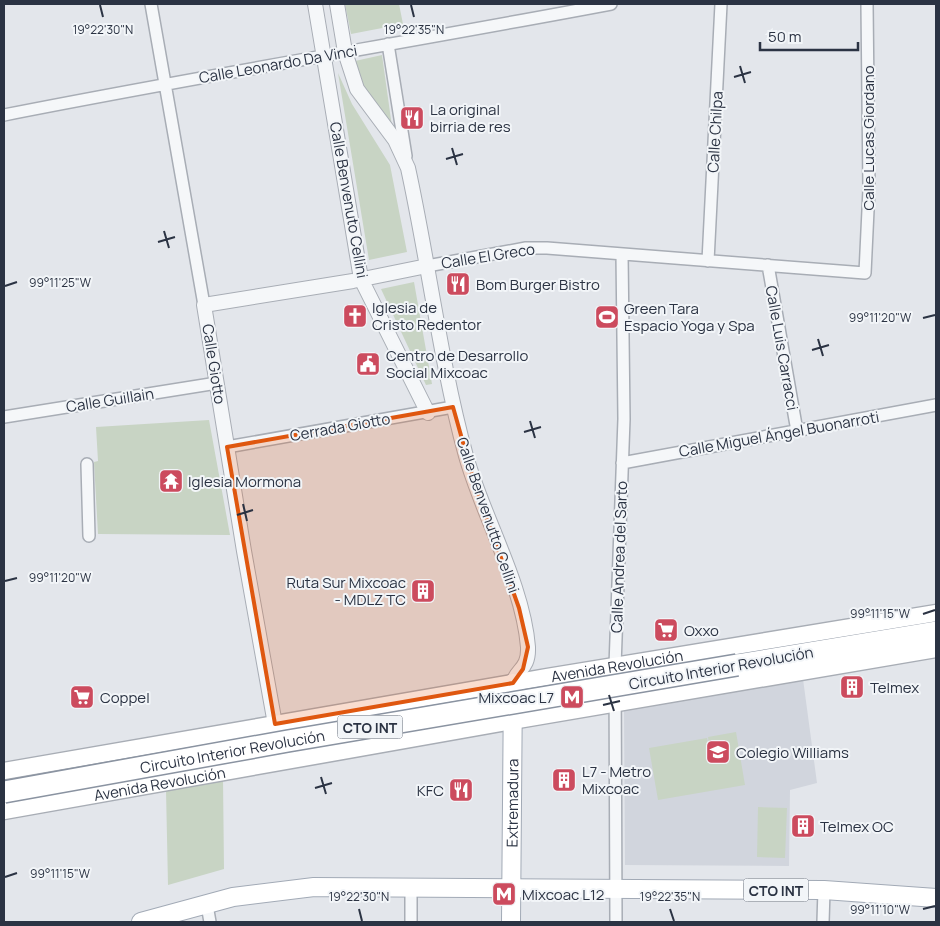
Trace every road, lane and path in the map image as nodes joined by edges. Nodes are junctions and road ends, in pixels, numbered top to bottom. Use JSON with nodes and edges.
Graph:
{"nodes":[{"id":1,"x":151,"y":4,"type":"edge"},
{"id":2,"x":315,"y":4,"type":"edge"},
{"id":3,"x":337,"y":4,"type":"edge"},
{"id":4,"x":611,"y":4,"type":"edge"},
{"id":5,"x":721,"y":4,"type":"edge"},
{"id":6,"x":867,"y":4,"type":"edge"},
{"id":7,"x":388,"y":44,"type":"junction"},
{"id":8,"x":345,"y":52,"type":"junction"},
{"id":9,"x":324,"y":57,"type":"junction"},
{"id":10,"x":165,"y":83,"type":"junction"},
{"id":11,"x":4,"y":115,"type":"edge"},
{"id":12,"x":408,"y":168,"type":"junction"},
{"id":13,"x":622,"y":254,"type":"junction"},
{"id":14,"x":708,"y":261,"type":"junction"},
{"id":15,"x":427,"y":266,"type":"junction"},
{"id":16,"x":768,"y":266,"type":"junction"},
{"id":17,"x":865,"y":273,"type":"joint"},
{"id":18,"x":361,"y":279,"type":"junction"},
{"id":19,"x":204,"y":305,"type":"junction"},
{"id":20,"x":217,"y":383,"type":"junction"},
{"id":21,"x":936,"y":406,"type":"edge"},
{"id":22,"x":453,"y":407,"type":"junction"},
{"id":23,"x":428,"y":413,"type":"junction"},
{"id":24,"x":4,"y":417,"type":"edge"},
{"id":25,"x":797,"y":431,"type":"junction"},
{"id":26,"x":227,"y":447,"type":"junction"},
{"id":27,"x":622,"y":463,"type":"junction"},
{"id":28,"x":87,"y":464,"type":"dead end"},
{"id":29,"x":89,"y":536,"type":"dead end"},
{"id":30,"x":936,"y":613,"type":"edge"},
{"id":31,"x":936,"y":632,"type":"edge"},
{"id":32,"x":936,"y":649,"type":"edge"},
{"id":33,"x":615,"y":666,"type":"junction"},
{"id":34,"x":513,"y":683,"type":"junction"},
{"id":35,"x":615,"y":703,"type":"junction"},
{"id":36,"x":512,"y":721,"type":"junction"},
{"id":37,"x":275,"y":724,"type":"junction"},
{"id":38,"x":4,"y":770,"type":"edge"},
{"id":39,"x":4,"y":792,"type":"edge"},
{"id":40,"x":4,"y":811,"type":"edge"},
{"id":41,"x":411,"y":887,"type":"junction"},
{"id":42,"x":511,"y":888,"type":"junction"},
{"id":43,"x":616,"y":890,"type":"junction"},
{"id":44,"x":824,"y":890,"type":"junction"},
{"id":45,"x":936,"y":898,"type":"edge"},
{"id":46,"x":206,"y":904,"type":"junction"},
{"id":47,"x":179,"y":918,"type":"edge"},
{"id":48,"x":141,"y":922,"type":"edge"},
{"id":49,"x":210,"y":922,"type":"edge"},
{"id":50,"x":411,"y":922,"type":"edge"},
{"id":51,"x":511,"y":922,"type":"edge"},
{"id":52,"x":616,"y":922,"type":"edge"},
{"id":53,"x":823,"y":922,"type":"edge"}],
"edges":[{"from":1,"to":10,"type":"street","name":"Calle Giotto"},
{"from":2,"to":9,"type":"street","name":"Calle Benvenuto Cellini"},
{"from":3,"to":8,"type":"street","name":"Calle Benvenutto Cellini"},
{"from":4,"to":7,"type":"street","name":"Calle Leonardo Da Vinci"},
{"from":5,"to":14,"type":"street","name":"Calle Chilpa"},
{"from":6,"to":17,"type":"street","name":"Calle Lucas Giordano"},
{"from":7,"to":8,"type":"street","name":"Calle Leonardo Da Vinci"},
{"from":7,"to":12,"type":"street"},
{"from":8,"to":9,"type":"street","name":"Calle Leonardo Da Vinci"},
{"from":8,"to":12,"type":"street","name":"Calle Benvenutto Cellini"},
{"from":9,"to":10,"type":"street","name":"Calle Leonardo Da Vinci"},
{"from":9,"to":18,"type":"street","name":"Calle Benvenuto Cellini"},
{"from":10,"to":11,"type":"street","name":"Calle Leonardo Da Vinci"},
{"from":10,"to":19,"type":"street","name":"Calle Giotto"},
{"from":12,"to":15,"type":"street","name":"Calle Benvenutto Cellini"},
{"from":13,"to":14,"type":"street","name":"Calle El Greco"},
{"from":13,"to":15,"type":"street","name":"Calle El Greco"},
{"from":13,"to":27,"type":"street","name":"Calle Andrea del Sarto"},
{"from":14,"to":16,"type":"street","name":"Calle El Greco"},
{"from":15,"to":18,"type":"street","name":"Calle El Greco"},
{"from":15,"to":22,"type":"street","name":"Calle Benvenutto Cellini"},
{"from":16,"to":17,"type":"street","name":"Calle El Greco"},
{"from":16,"to":25,"type":"street","name":"Calle Luis Carracci"},
{"from":18,"to":19,"type":"street","name":"Calle El Greco"},
{"from":18,"to":23,"type":"street","name":"Calle Benvenuto Cellini"},
{"from":19,"to":20,"type":"street","name":"Calle Giotto"},
{"from":20,"to":24,"type":"street","name":"Calle Guillain"},
{"from":20,"to":26,"type":"street","name":"Calle Giotto"},
{"from":21,"to":25,"type":"street","name":"Calle Miguel Ángel Buonarroti"},
{"from":22,"to":23,"type":"street","name":"Cerrada Giotto"},
{"from":22,"to":34,"type":"street","name":"Calle Benvenutto Cellini"},
{"from":23,"to":26,"type":"street","name":"Cerrada Giotto"},
{"from":25,"to":27,"type":"street","name":"Calle Miguel Ángel Buonarroti"},
{"from":26,"to":37,"type":"street","name":"Calle Giotto"},
{"from":27,"to":33,"type":"street","name":"Calle Andrea del Sarto"},
{"from":28,"to":29,"type":"street"},
{"from":30,"to":33,"type":"main road","name":"Avenida Revolución","number":"CTO INT"},
{"from":31,"to":39,"type":"highway","name":"Circuito Interior Revolución","number":"CTO INT","bridge":true},
{"from":32,"to":35,"type":"main road","name":"Avenida Revolución","number":"CTO INT"},
{"from":33,"to":34,"type":"main road","name":"Avenida Revolución","number":"CTO INT"},
{"from":33,"to":35,"type":"street","name":"Calle Andrea del Sarto"},
{"from":34,"to":36,"type":"main road","name":"Extremadura"},
{"from":34,"to":37,"type":"main road","name":"Avenida Revolución","number":"CTO INT"},
{"from":35,"to":36,"type":"main road","name":"Avenida Revolución","number":"CTO INT"},
{"from":35,"to":43,"type":"street","name":"Calle Andrea del Sarto"},
{"from":36,"to":40,"type":"main road","name":"Avenida Revolución","number":"CTO INT"},
{"from":36,"to":42,"type":"main road","name":"Extremadura"},
{"from":37,"to":38,"type":"main road","name":"Avenida Revolución","number":"CTO INT"},
{"from":41,"to":42,"type":"main road","number":"CTO INT"},
{"from":41,"to":46,"type":"main road","number":"CTO INT"},
{"from":41,"to":50,"type":"street"},
{"from":42,"to":43,"type":"main road","number":"CTO INT"},
{"from":42,"to":51,"type":"main road","name":"Extremadura"},
{"from":43,"to":44,"type":"main road","number":"CTO INT"},
{"from":43,"to":52,"type":"street","name":"Calle Andrea del Sarto"},
{"from":44,"to":45,"type":"main road","number":"CTO INT"},
{"from":44,"to":53,"type":"street"},
{"from":46,"to":47,"type":"main road","number":"CTO INT"},
{"from":46,"to":49,"type":"street"},
{"from":47,"to":48,"type":"main road","number":"CTO INT"}]}
